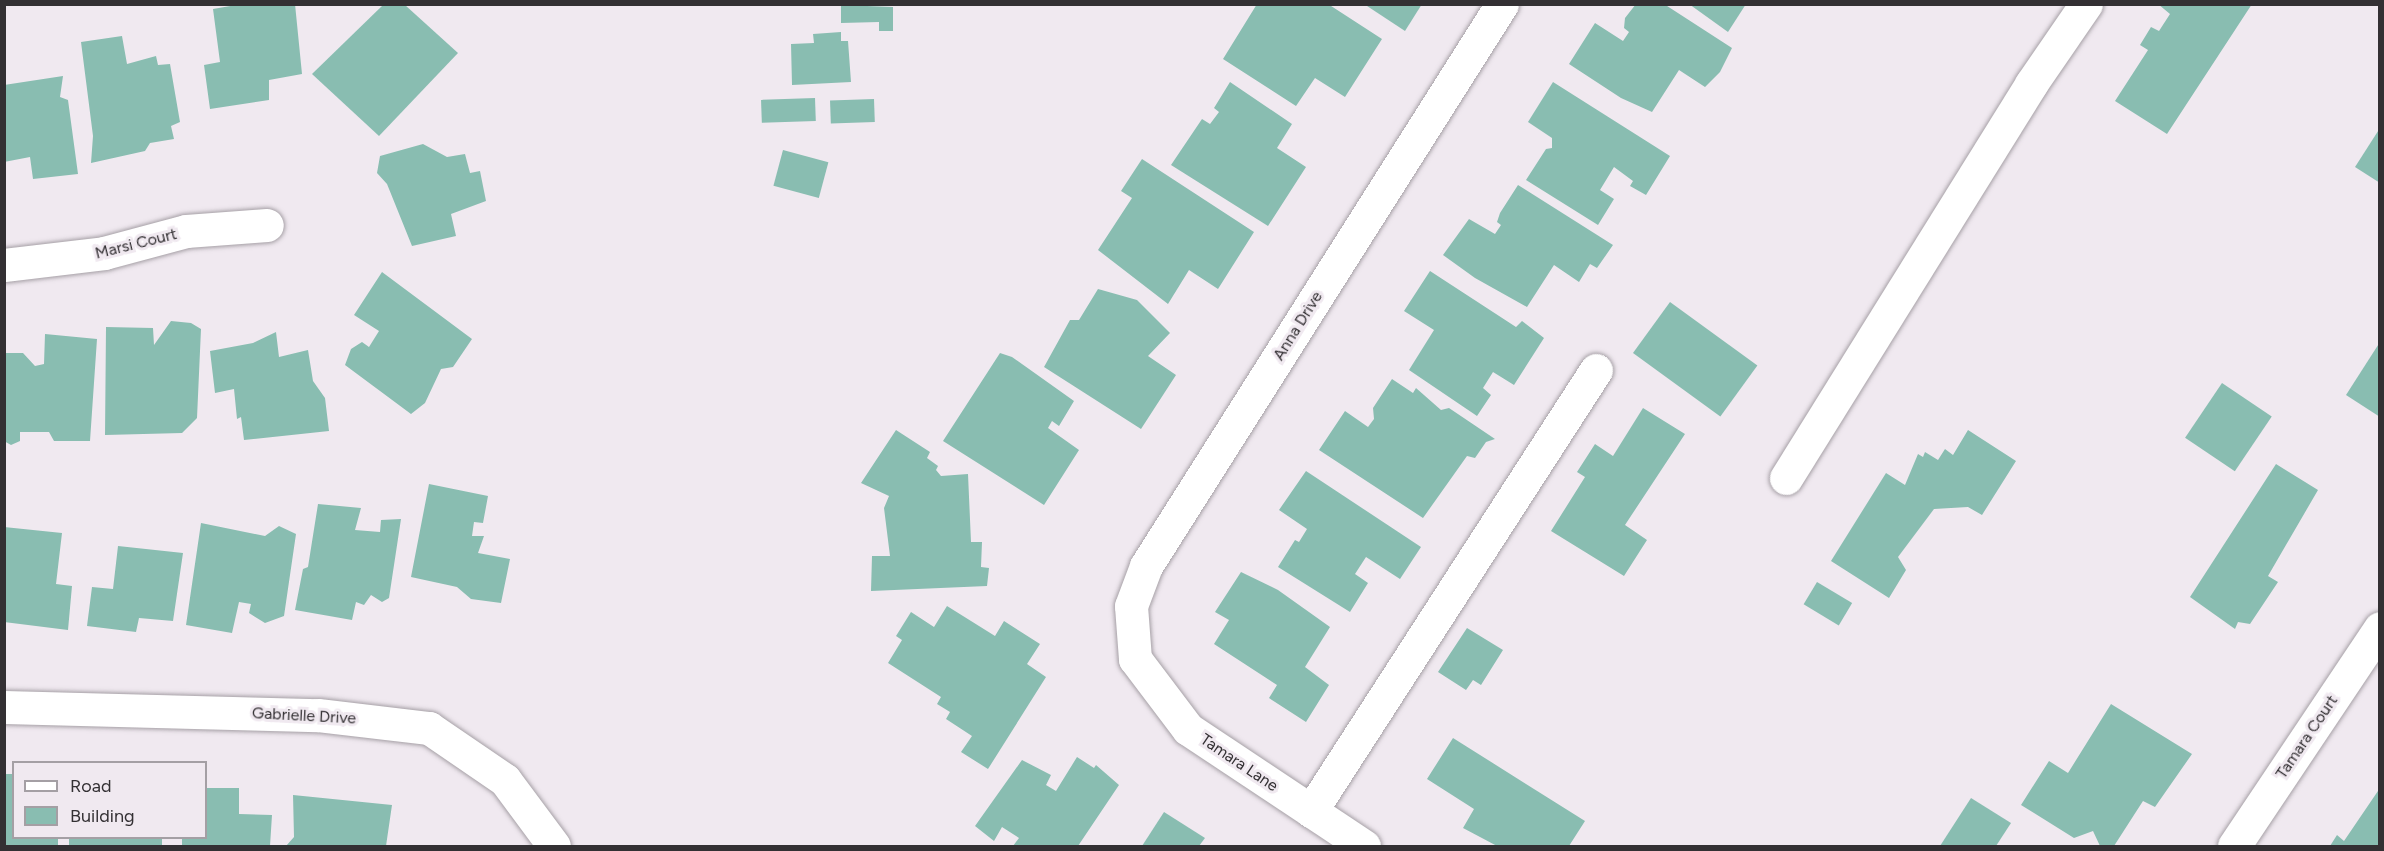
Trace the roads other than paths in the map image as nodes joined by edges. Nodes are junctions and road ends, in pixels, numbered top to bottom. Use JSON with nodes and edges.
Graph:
{"nodes":[{"id":1,"x":1502,"y":4,"type":"edge"},
{"id":2,"x":2086,"y":4,"type":"edge"},
{"id":3,"x":267,"y":225,"type":"dead end"},
{"id":4,"x":4,"y":265,"type":"edge"},
{"id":5,"x":1596,"y":370,"type":"dead end"},
{"id":6,"x":1786,"y":478,"type":"dead end"},
{"id":7,"x":2379,"y":628,"type":"edge"},
{"id":8,"x":1135,"y":659,"type":"joint"},
{"id":9,"x":4,"y":707,"type":"edge"},
{"id":10,"x":1311,"y":811,"type":"junction"},
{"id":11,"x":554,"y":846,"type":"edge"},
{"id":12,"x":1364,"y":846,"type":"edge"},
{"id":13,"x":2234,"y":846,"type":"edge"}],
"edges":[{"from":1,"to":8,"type":"street","name":"Anna Drive"},
{"from":2,"to":6,"type":"street"},
{"from":3,"to":4,"type":"street","name":"Marsi Court"},
{"from":5,"to":10,"type":"street"},
{"from":7,"to":13,"type":"street","name":"Tamara Court"},
{"from":8,"to":10,"type":"street","name":"Tamara Lane"},
{"from":9,"to":11,"type":"street","name":"Gabrielle Drive"},
{"from":10,"to":12,"type":"street","name":"Tamara Lane"}]}
